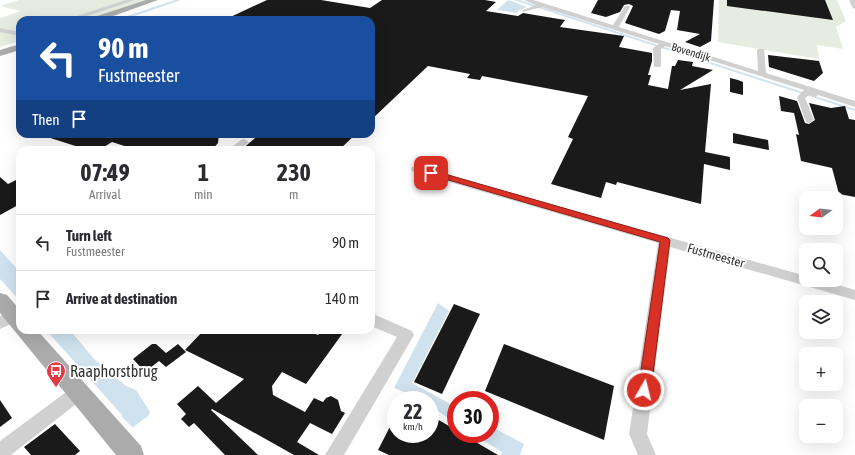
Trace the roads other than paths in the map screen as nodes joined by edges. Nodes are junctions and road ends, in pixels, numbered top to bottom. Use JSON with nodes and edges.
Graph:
{"nodes":[{"id":1,"x":132,"y":0,"type":"edge"},
{"id":2,"x":154,"y":0,"type":"edge"},
{"id":3,"x":164,"y":0,"type":"edge"},
{"id":4,"x":527,"y":0,"type":"edge"},
{"id":5,"x":852,"y":0,"type":"edge"},
{"id":6,"x":539,"y":6,"type":"junction"},
{"id":7,"x":627,"y":7,"type":"dead end"},
{"id":8,"x":855,"y":7,"type":"edge"},
{"id":9,"x":525,"y":12,"type":"dead end"},
{"id":10,"x":81,"y":16,"type":"edge"},
{"id":11,"x":106,"y":16,"type":"edge"},
{"id":12,"x":117,"y":16,"type":"edge"},
{"id":13,"x":615,"y":28,"type":"junction"},
{"id":14,"x":0,"y":30,"type":"edge"},
{"id":15,"x":16,"y":33,"type":"edge"},
{"id":16,"x":16,"y":44,"type":"edge"},
{"id":17,"x":661,"y":46,"type":"junction"},
{"id":18,"x":16,"y":48,"type":"edge"},
{"id":19,"x":0,"y":49,"type":"edge"},
{"id":20,"x":760,"y":51,"type":"dead end"},
{"id":21,"x":0,"y":53,"type":"edge"},
{"id":22,"x":657,"y":65,"type":"dead end"},
{"id":23,"x":762,"y":74,"type":"junction"},
{"id":24,"x":855,"y":104,"type":"edge"},
{"id":25,"x":809,"y":120,"type":"dead end"},
{"id":26,"x":244,"y":142,"type":"dead end"},
{"id":27,"x":238,"y":146,"type":"edge"},
{"id":28,"x":416,"y":168,"type":"dead end"},
{"id":29,"x":665,"y":240,"type":"junction"},
{"id":30,"x":855,"y":295,"type":"edge"},
{"id":31,"x":0,"y":300,"type":"edge"},
{"id":32,"x":16,"y":321,"type":"edge"},
{"id":33,"x":375,"y":321,"type":"edge"},
{"id":34,"x":28,"y":334,"type":"edge"},
{"id":35,"x":79,"y":392,"type":"junction"},
{"id":36,"x":123,"y":444,"type":"edge"},
{"id":37,"x":0,"y":452,"type":"edge"},
{"id":38,"x":334,"y":455,"type":"edge"},
{"id":39,"x":647,"y":455,"type":"edge"}],
"edges":[{"from":1,"to":10,"type":"street"},
{"from":2,"to":11,"type":"main road"},
{"from":3,"to":12,"type":"main road"},
{"from":4,"to":6,"type":"street","name":"Bovendijk"},
{"from":5,"to":8,"type":"street"},
{"from":6,"to":9,"type":"street"},
{"from":6,"to":13,"type":"street","name":"Bovendijk"},
{"from":7,"to":13,"type":"street"},
{"from":13,"to":17,"type":"street","name":"Bovendijk"},
{"from":14,"to":15,"type":"street"},
{"from":16,"to":19,"type":"main road"},
{"from":17,"to":22,"type":"street"},
{"from":17,"to":23,"type":"street","name":"Bovendijk"},
{"from":18,"to":21,"type":"main road"},
{"from":20,"to":23,"type":"street"},
{"from":23,"to":24,"type":"street","name":"Bovendijk"},
{"from":24,"to":25,"type":"street"},
{"from":26,"to":27,"type":"street"},
{"from":28,"to":29,"type":"street","name":"Fustmeester"},
{"from":29,"to":30,"type":"street","name":"Fustmeester"},
{"from":29,"to":39,"type":"street"},
{"from":31,"to":32,"type":"main road"},
{"from":33,"to":38,"type":"street"},
{"from":34,"to":35,"type":"main road"},
{"from":35,"to":36,"type":"main road"},
{"from":35,"to":37,"type":"street"}]}
